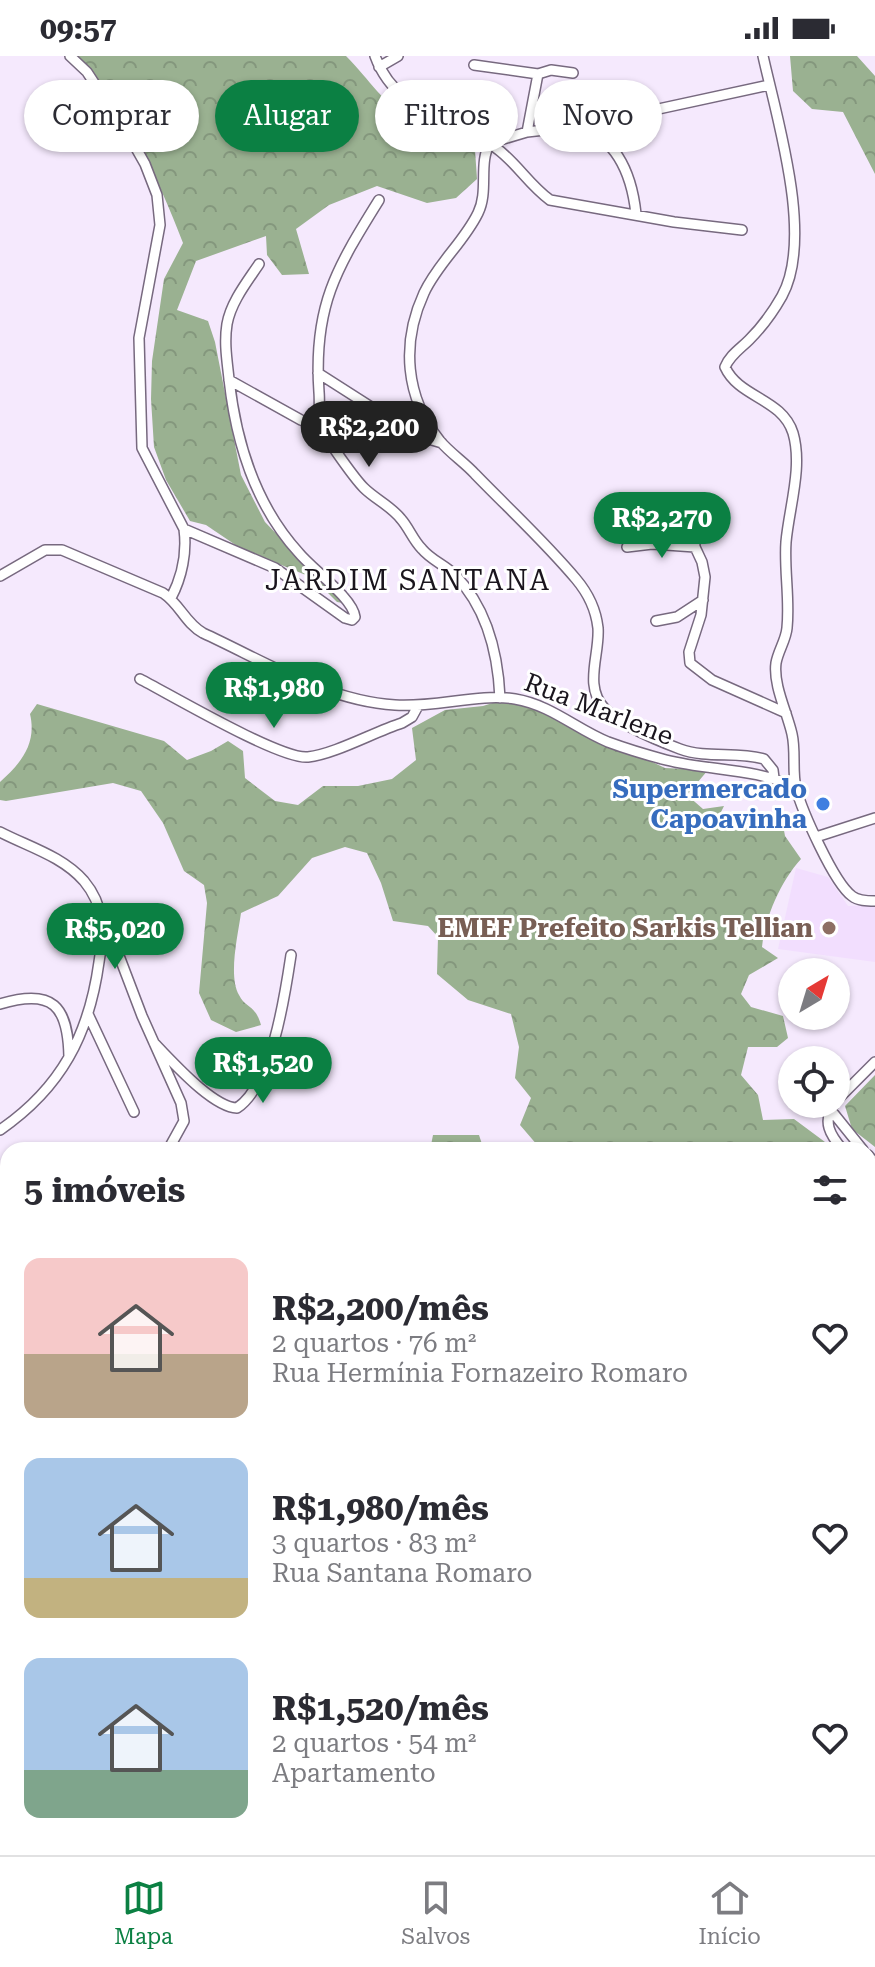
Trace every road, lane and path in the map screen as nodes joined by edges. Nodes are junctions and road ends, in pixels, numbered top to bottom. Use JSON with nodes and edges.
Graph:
{"nodes":[{"id":1,"x":70,"y":56,"type":"edge"},
{"id":2,"x":375,"y":56,"type":"edge"},
{"id":3,"x":398,"y":56,"type":"edge"},
{"id":4,"x":763,"y":56,"type":"edge"},
{"id":5,"x":474,"y":65,"type":"dead end"},
{"id":6,"x":379,"y":67,"type":"junction"},
{"id":7,"x":573,"y":73,"type":"dead end"},
{"id":8,"x":538,"y":74,"type":"junction"},
{"id":9,"x":388,"y":80,"type":"edge"},
{"id":10,"x":769,"y":85,"type":"junction"},
{"id":11,"x":662,"y":108,"type":"edge"},
{"id":12,"x":534,"y":131,"type":"edge"},
{"id":13,"x":527,"y":132,"type":"junction"},
{"id":14,"x":518,"y":135,"type":"edge"},
{"id":15,"x":487,"y":152,"type":"edge"},
{"id":16,"x":502,"y":152,"type":"edge"},
{"id":17,"x":615,"y":152,"type":"edge"},
{"id":18,"x":379,"y":200,"type":"dead end"},
{"id":19,"x":636,"y":214,"type":"junction"},
{"id":20,"x":742,"y":230,"type":"dead end"},
{"id":21,"x":259,"y":264,"type":"dead end"},
{"id":22,"x":318,"y":373,"type":"junction"},
{"id":23,"x":229,"y":380,"type":"junction"},
{"id":24,"x":322,"y":428,"type":"junction"},
{"id":25,"x":442,"y":443,"type":"junction"},
{"id":26,"x":693,"y":516,"type":"dead end"},
{"id":27,"x":184,"y":529,"type":"junction"},
{"id":28,"x":627,"y":547,"type":"dead end"},
{"id":29,"x":695,"y":547,"type":"junction"},
{"id":30,"x":0,"y":576,"type":"edge"},
{"id":31,"x":171,"y":598,"type":"junction"},
{"id":32,"x":704,"y":599,"type":"junction"},
{"id":33,"x":656,"y":621,"type":"dead end"},
{"id":34,"x":140,"y":679,"type":"dead end"},
{"id":35,"x":500,"y":698,"type":"junction"},
{"id":36,"x":418,"y":706,"type":"junction"},
{"id":37,"x":786,"y":713,"type":"junction"},
{"id":38,"x":774,"y":778,"type":"junction"},
{"id":39,"x":796,"y":787,"type":"junction"},
{"id":40,"x":875,"y":818,"type":"edge"},
{"id":41,"x":0,"y":832,"type":"edge"},
{"id":42,"x":816,"y":837,"type":"junction"},
{"id":43,"x":875,"y":901,"type":"edge"},
{"id":44,"x":100,"y":909,"type":"junction"},
{"id":45,"x":291,"y":955,"type":"dead end"},
{"id":46,"x":0,"y":1004,"type":"edge"},
{"id":47,"x":88,"y":1014,"type":"junction"},
{"id":48,"x":154,"y":1043,"type":"junction"},
{"id":49,"x":69,"y":1058,"type":"junction"},
{"id":50,"x":875,"y":1062,"type":"edge"},
{"id":51,"x":850,"y":1088,"type":"edge"},
{"id":52,"x":134,"y":1112,"type":"dead end"},
{"id":53,"x":828,"y":1118,"type":"edge"},
{"id":54,"x":842,"y":1118,"type":"edge"},
{"id":55,"x":0,"y":1130,"type":"edge"},
{"id":56,"x":173,"y":1142,"type":"edge"},
{"id":57,"x":837,"y":1142,"type":"edge"},
{"id":58,"x":858,"y":1142,"type":"edge"}],
"edges":[{"from":1,"to":27,"type":"street"},
{"from":2,"to":6,"type":"street"},
{"from":3,"to":6,"type":"street"},
{"from":4,"to":10,"type":"street"},
{"from":5,"to":8,"type":"street"},
{"from":6,"to":9,"type":"street"},
{"from":7,"to":8,"type":"street"},
{"from":8,"to":13,"type":"street"},
{"from":10,"to":11,"type":"street"},
{"from":10,"to":37,"type":"street"},
{"from":12,"to":13,"type":"street"},
{"from":13,"to":14,"type":"street"},
{"from":15,"to":25,"type":"street"},
{"from":16,"to":19,"type":"street"},
{"from":17,"to":19,"type":"street"},
{"from":18,"to":22,"type":"street"},
{"from":19,"to":20,"type":"street"},
{"from":21,"to":23,"type":"street"},
{"from":22,"to":24,"type":"street"},
{"from":22,"to":25,"type":"street"},
{"from":23,"to":24,"type":"street"},
{"from":23,"to":27,"type":"street"},
{"from":24,"to":35,"type":"street"},
{"from":25,"to":38,"type":"street"},
{"from":26,"to":29,"type":"street"},
{"from":27,"to":31,"type":"street"},
{"from":28,"to":29,"type":"street"},
{"from":29,"to":32,"type":"street"},
{"from":30,"to":31,"type":"street","name":"Rua Marlene"},
{"from":31,"to":36,"type":"street","name":"Rua Marlene"},
{"from":32,"to":33,"type":"street"},
{"from":32,"to":37,"type":"street"},
{"from":34,"to":36,"type":"street"},
{"from":35,"to":36,"type":"street","name":"Rua Marlene"},
{"from":35,"to":38,"type":"street","name":"Rua Marlene"},
{"from":37,"to":39,"type":"street"},
{"from":38,"to":39,"type":"street","name":"Rua Marlene"},
{"from":39,"to":42,"type":"street"},
{"from":40,"to":42,"type":"street"},
{"from":41,"to":44,"type":"street"},
{"from":42,"to":43,"type":"street"},
{"from":44,"to":47,"type":"street"},
{"from":44,"to":48,"type":"street"},
{"from":45,"to":48,"type":"street"},
{"from":46,"to":49,"type":"street"},
{"from":47,"to":49,"type":"street"},
{"from":47,"to":52,"type":"street"},
{"from":48,"to":56,"type":"street"},
{"from":49,"to":55,"type":"street"},
{"from":50,"to":51,"type":"street"},
{"from":53,"to":57,"type":"street"},
{"from":54,"to":58,"type":"street"}]}
